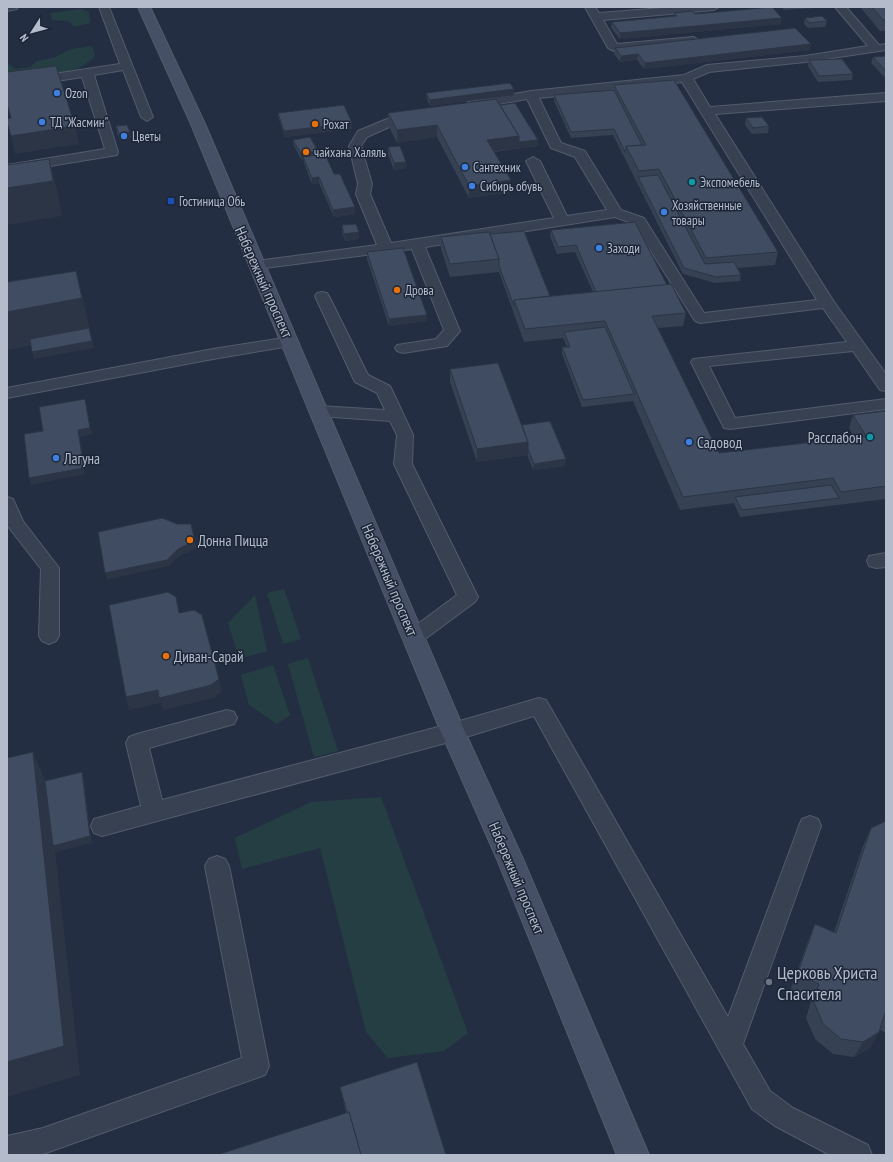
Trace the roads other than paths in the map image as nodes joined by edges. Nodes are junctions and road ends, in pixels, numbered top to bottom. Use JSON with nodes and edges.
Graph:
{"nodes":[{"id":1,"x":13,"y":7,"type":"edge"},
{"id":2,"x":104,"y":7,"type":"edge"},
{"id":3,"x":144,"y":7,"type":"edge"},
{"id":4,"x":590,"y":7,"type":"edge"},
{"id":5,"x":714,"y":7,"type":"edge"},
{"id":6,"x":840,"y":7,"type":"edge"},
{"id":7,"x":7,"y":8,"type":"edge"},
{"id":8,"x":596,"y":17,"type":"junction"},
{"id":9,"x":707,"y":39,"type":"edge"},
{"id":10,"x":881,"y":48,"type":"edge"},
{"id":11,"x":127,"y":66,"type":"junction"},
{"id":12,"x":87,"y":72,"type":"junction"},
{"id":13,"x":686,"y":78,"type":"junction"},
{"id":14,"x":7,"y":85,"type":"edge"},
{"id":15,"x":531,"y":95,"type":"junction"},
{"id":16,"x":886,"y":97,"type":"edge"},
{"id":17,"x":456,"y":108,"type":"edge"},
{"id":18,"x":707,"y":111,"type":"junction"},
{"id":19,"x":426,"y":113,"type":"edge"},
{"id":20,"x":147,"y":117,"type":"dead end"},
{"id":21,"x":533,"y":161,"type":"dead end"},
{"id":22,"x":7,"y":169,"type":"edge"},
{"id":23,"x":616,"y":213,"type":"junction"},
{"id":24,"x":562,"y":220,"type":"junction"},
{"id":25,"x":417,"y":244,"type":"junction"},
{"id":26,"x":385,"y":247,"type":"junction"},
{"id":27,"x":257,"y":265,"type":"junction"},
{"id":28,"x":322,"y":296,"type":"dead end"},
{"id":29,"x":827,"y":303,"type":"junction"},
{"id":30,"x":290,"y":342,"type":"junction"},
{"id":31,"x":857,"y":346,"type":"junction"},
{"id":32,"x":403,"y":348,"type":"dead end"},
{"id":33,"x":886,"y":386,"type":"edge"},
{"id":34,"x":7,"y":393,"type":"edge"},
{"id":35,"x":886,"y":404,"type":"edge"},
{"id":36,"x":319,"y":412,"type":"junction"},
{"id":37,"x":396,"y":416,"type":"junction"},
{"id":38,"x":7,"y":504,"type":"edge"},
{"id":39,"x":49,"y":636,"type":"dead end"},
{"id":40,"x":414,"y":637,"type":"junction"},
{"id":41,"x":227,"y":718,"type":"dead end"},
{"id":42,"x":453,"y":732,"type":"junction"},
{"id":43,"x":154,"y":812,"type":"junction"},
{"id":44,"x":102,"y":826,"type":"dead end"},
{"id":45,"x":810,"y":826,"type":"dead end"},
{"id":46,"x":217,"y":866,"type":"dead end"},
{"id":47,"x":730,"y":1046,"type":"junction"},
{"id":48,"x":7,"y":1150,"type":"edge"},
{"id":49,"x":633,"y":1155,"type":"edge"},
{"id":50,"x":858,"y":1155,"type":"edge"}],
"edges":[{"from":1,"to":7,"type":"lane"},
{"from":2,"to":11,"type":"lane"},
{"from":3,"to":27,"type":"main road","name":"Набережный проспект"},
{"from":4,"to":8,"type":"lane"},
{"from":5,"to":8,"type":"lane"},
{"from":6,"to":10,"type":"lane"},
{"from":8,"to":9,"type":"lane"},
{"from":10,"to":13,"type":"lane"},
{"from":11,"to":12,"type":"lane"},
{"from":11,"to":20,"type":"lane"},
{"from":12,"to":14,"type":"lane"},
{"from":12,"to":22,"type":"lane"},
{"from":13,"to":15,"type":"lane"},
{"from":13,"to":18,"type":"lane"},
{"from":15,"to":17,"type":"lane"},
{"from":15,"to":23,"type":"lane"},
{"from":16,"to":18,"type":"lane"},
{"from":18,"to":29,"type":"lane"},
{"from":19,"to":26,"type":"lane"},
{"from":21,"to":24,"type":"lane"},
{"from":23,"to":24,"type":"lane"},
{"from":23,"to":29,"type":"lane"},
{"from":24,"to":25,"type":"lane"},
{"from":25,"to":26,"type":"lane"},
{"from":25,"to":32,"type":"lane"},
{"from":26,"to":27,"type":"lane"},
{"from":27,"to":30,"type":"main road","name":"Набережный проспект"},
{"from":28,"to":37,"type":"lane"},
{"from":29,"to":31,"type":"lane"},
{"from":30,"to":34,"type":"lane"},
{"from":30,"to":36,"type":"main road","name":"Набережный проспект"},
{"from":31,"to":33,"type":"lane"},
{"from":31,"to":35,"type":"lane"},
{"from":36,"to":37,"type":"lane"},
{"from":36,"to":40,"type":"main road","name":"Набережный проспект"},
{"from":37,"to":40,"type":"lane"},
{"from":38,"to":39,"type":"lane"},
{"from":40,"to":42,"type":"main road","name":"Набережный проспект"},
{"from":41,"to":43,"type":"lane"},
{"from":42,"to":43,"type":"lane"},
{"from":42,"to":47,"type":"lane"},
{"from":42,"to":49,"type":"main road","name":"Набережный проспект"},
{"from":43,"to":44,"type":"lane"},
{"from":45,"to":47,"type":"lane"},
{"from":46,"to":48,"type":"lane"},
{"from":47,"to":50,"type":"lane"}]}
